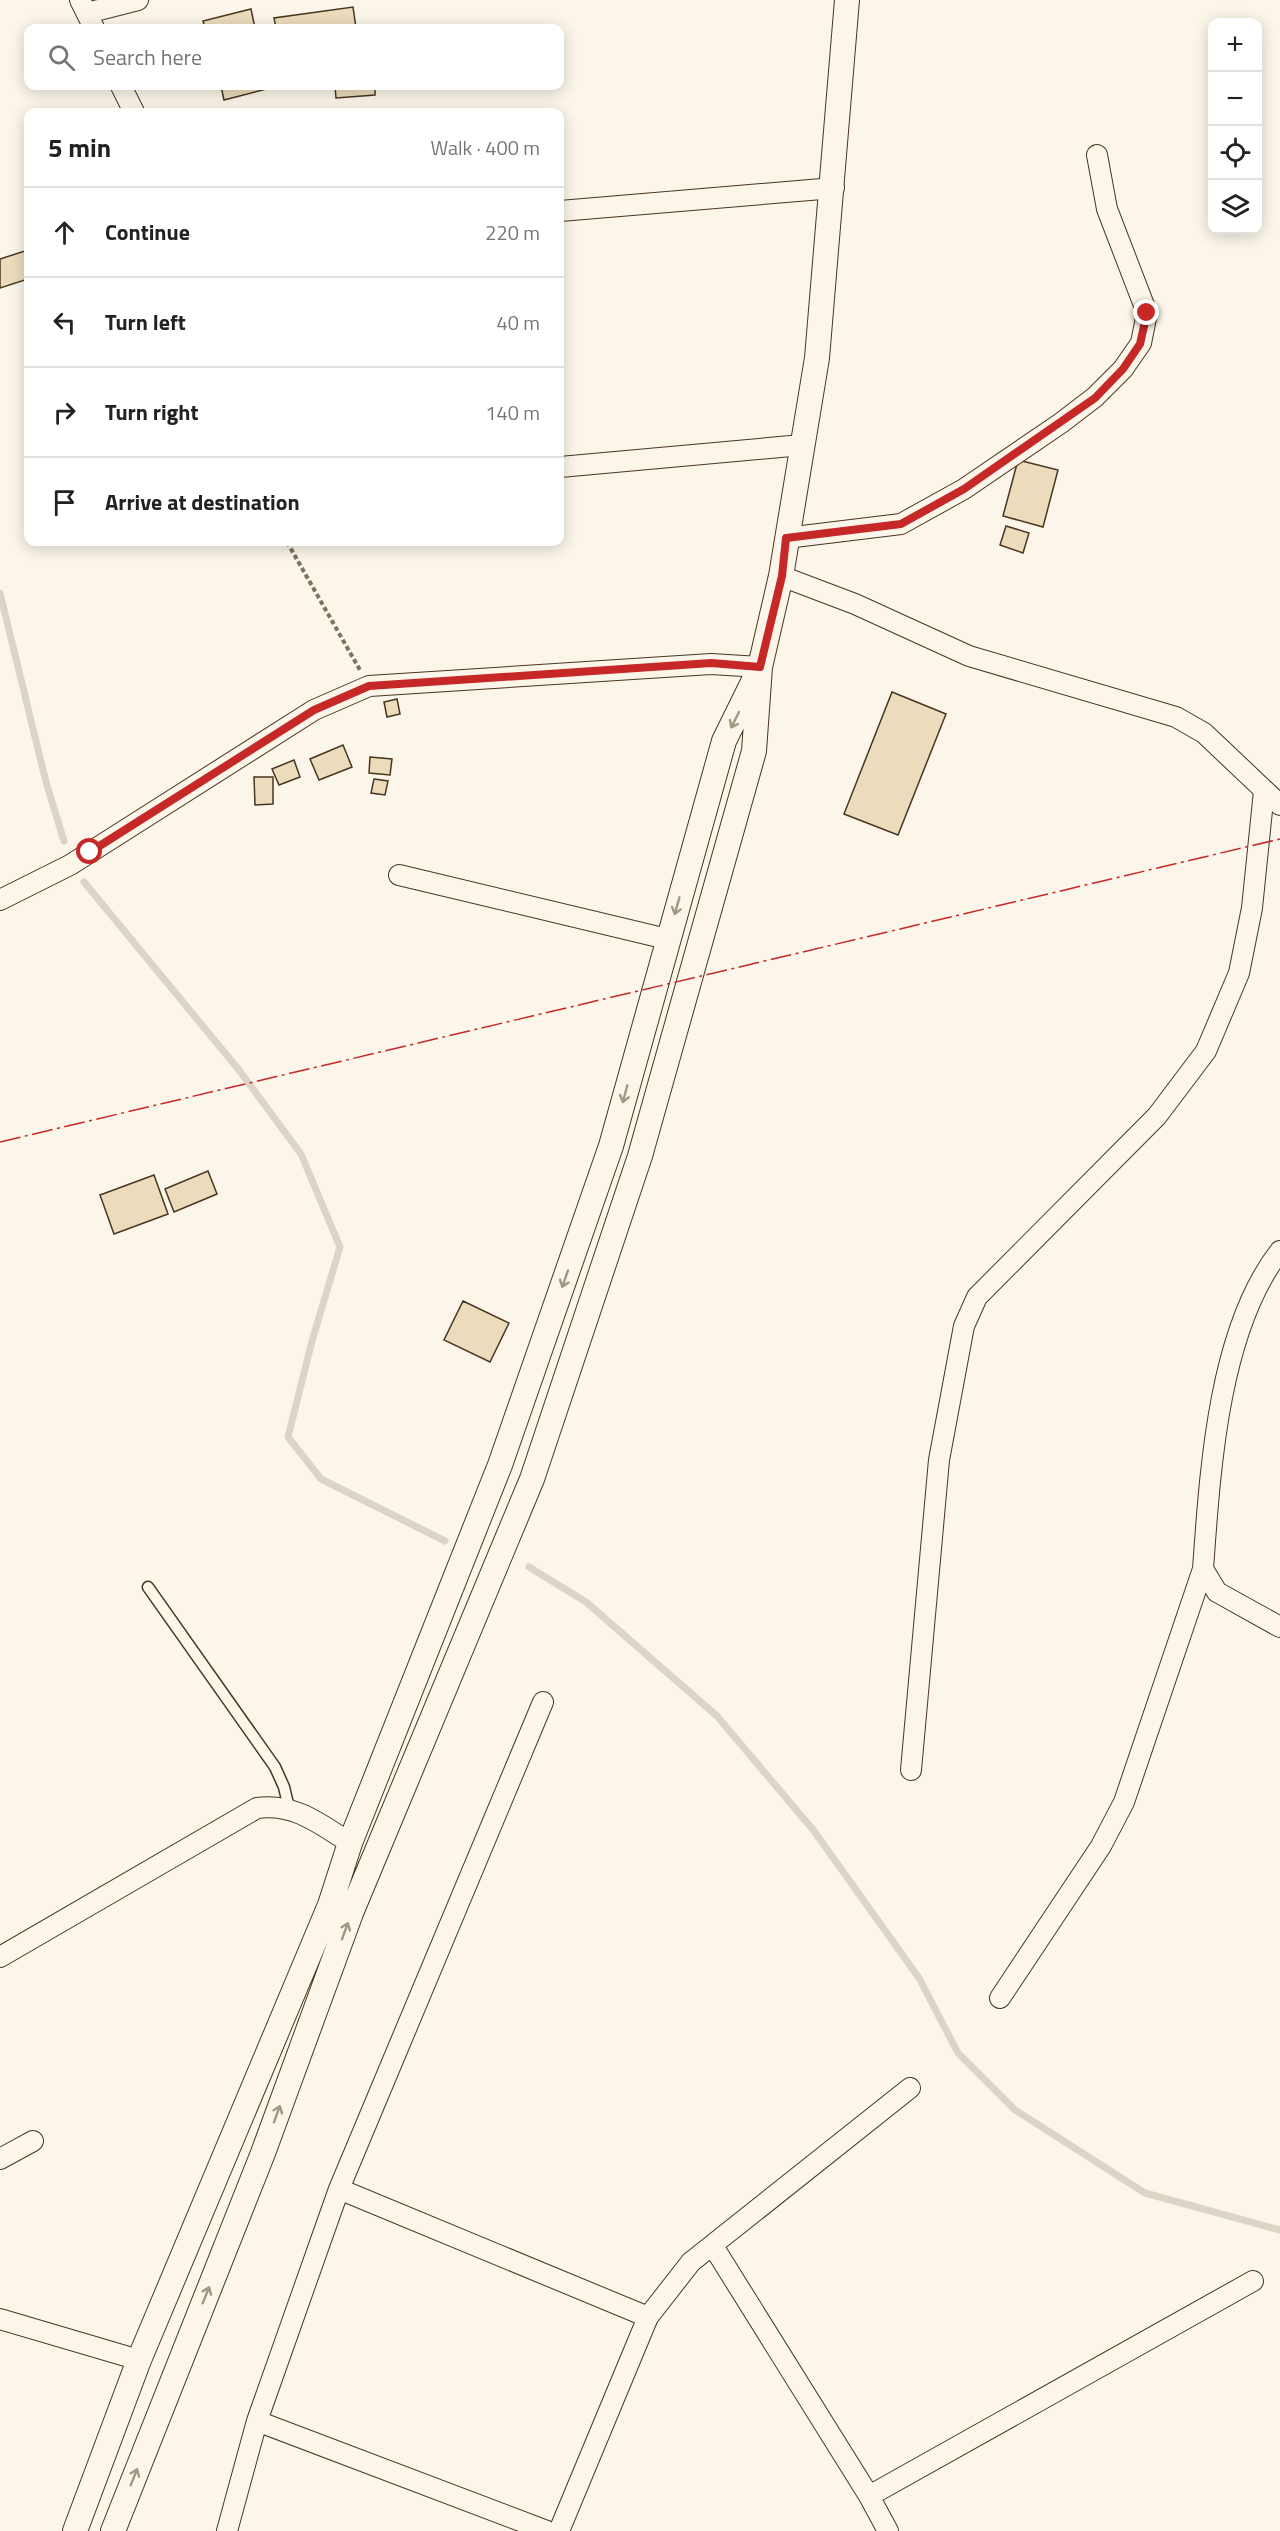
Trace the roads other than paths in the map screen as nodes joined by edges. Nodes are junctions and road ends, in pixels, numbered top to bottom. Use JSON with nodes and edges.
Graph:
{"nodes":[{"id":1,"x":138,"y":0,"type":"edge"},
{"id":2,"x":847,"y":0,"type":"edge"},
{"id":3,"x":87,"y":14,"type":"edge"},
{"id":4,"x":123,"y":90,"type":"edge"},
{"id":5,"x":132,"y":108,"type":"edge"},
{"id":6,"x":1097,"y":155,"type":"dead end"},
{"id":7,"x":834,"y":188,"type":"junction"},
{"id":8,"x":564,"y":211,"type":"edge"},
{"id":9,"x":802,"y":445,"type":"junction"},
{"id":10,"x":564,"y":467,"type":"edge"},
{"id":11,"x":786,"y":538,"type":"junction"},
{"id":12,"x":782,"y":576,"type":"junction"},
{"id":13,"x":760,"y":667,"type":"junction"},
{"id":14,"x":1264,"y":791,"type":"junction"},
{"id":15,"x":1280,"y":805,"type":"edge"},
{"id":16,"x":399,"y":875,"type":"dead end"},
{"id":17,"x":0,"y":900,"type":"edge"},
{"id":18,"x":667,"y":939,"type":"junction"},
{"id":19,"x":1278,"y":1259,"type":"edge"},
{"id":20,"x":1203,"y":1569,"type":"junction"},
{"id":21,"x":148,"y":1587,"type":"dead end"},
{"id":22,"x":1280,"y":1627,"type":"edge"},
{"id":23,"x":543,"y":1702,"type":"dead end"},
{"id":24,"x":911,"y":1770,"type":"dead end"},
{"id":25,"x":289,"y":1808,"type":"junction"},
{"id":26,"x":350,"y":1843,"type":"junction"},
{"id":27,"x":0,"y":1957,"type":"edge"},
{"id":28,"x":1000,"y":1998,"type":"dead end"},
{"id":29,"x":910,"y":2088,"type":"dead end"},
{"id":30,"x":33,"y":2141,"type":"dead end"},
{"id":31,"x":0,"y":2159,"type":"edge"},
{"id":32,"x":339,"y":2189,"type":"junction"},
{"id":33,"x":713,"y":2246,"type":"junction"},
{"id":34,"x":1253,"y":2281,"type":"dead end"},
{"id":35,"x":648,"y":2317,"type":"junction"},
{"id":36,"x":0,"y":2319,"type":"edge"},
{"id":37,"x":139,"y":2360,"type":"junction"},
{"id":38,"x":257,"y":2421,"type":"junction"},
{"id":39,"x":869,"y":2496,"type":"junction"},
{"id":40,"x":75,"y":2531,"type":"edge"},
{"id":41,"x":113,"y":2531,"type":"edge"},
{"id":42,"x":227,"y":2531,"type":"edge"},
{"id":43,"x":548,"y":2531,"type":"edge"},
{"id":44,"x":559,"y":2531,"type":"edge"},
{"id":45,"x":888,"y":2531,"type":"edge"}],
"edges":[{"from":1,"to":3,"type":"street"},
{"from":2,"to":7,"type":"street"},
{"from":4,"to":5,"type":"street"},
{"from":6,"to":11,"type":"street"},
{"from":7,"to":8,"type":"street"},
{"from":7,"to":9,"type":"street"},
{"from":9,"to":10,"type":"street"},
{"from":9,"to":11,"type":"street"},
{"from":11,"to":12,"type":"street"},
{"from":12,"to":13,"type":"street"},
{"from":12,"to":14,"type":"street"},
{"from":13,"to":17,"type":"street"},
{"from":13,"to":18,"type":"street","one_way":true},
{"from":41,"to":13,"type":"street","one_way":true},
{"from":14,"to":15,"type":"street"},
{"from":14,"to":24,"type":"street"},
{"from":16,"to":18,"type":"street"},
{"from":18,"to":26,"type":"street","one_way":true},
{"from":19,"to":20,"type":"street"},
{"from":20,"to":22,"type":"street"},
{"from":20,"to":28,"type":"street"},
{"from":21,"to":25,"type":"lane"},
{"from":23,"to":32,"type":"street"},
{"from":25,"to":26,"type":"street"},
{"from":25,"to":27,"type":"street"},
{"from":26,"to":37,"type":"street"},
{"from":29,"to":33,"type":"street"},
{"from":30,"to":31,"type":"street"},
{"from":32,"to":35,"type":"street"},
{"from":32,"to":38,"type":"street"},
{"from":33,"to":35,"type":"street"},
{"from":33,"to":39,"type":"street"},
{"from":34,"to":39,"type":"street"},
{"from":35,"to":44,"type":"street"},
{"from":36,"to":37,"type":"street"},
{"from":37,"to":40,"type":"street"},
{"from":38,"to":42,"type":"street"},
{"from":38,"to":43,"type":"street"},
{"from":39,"to":45,"type":"street"}]}
